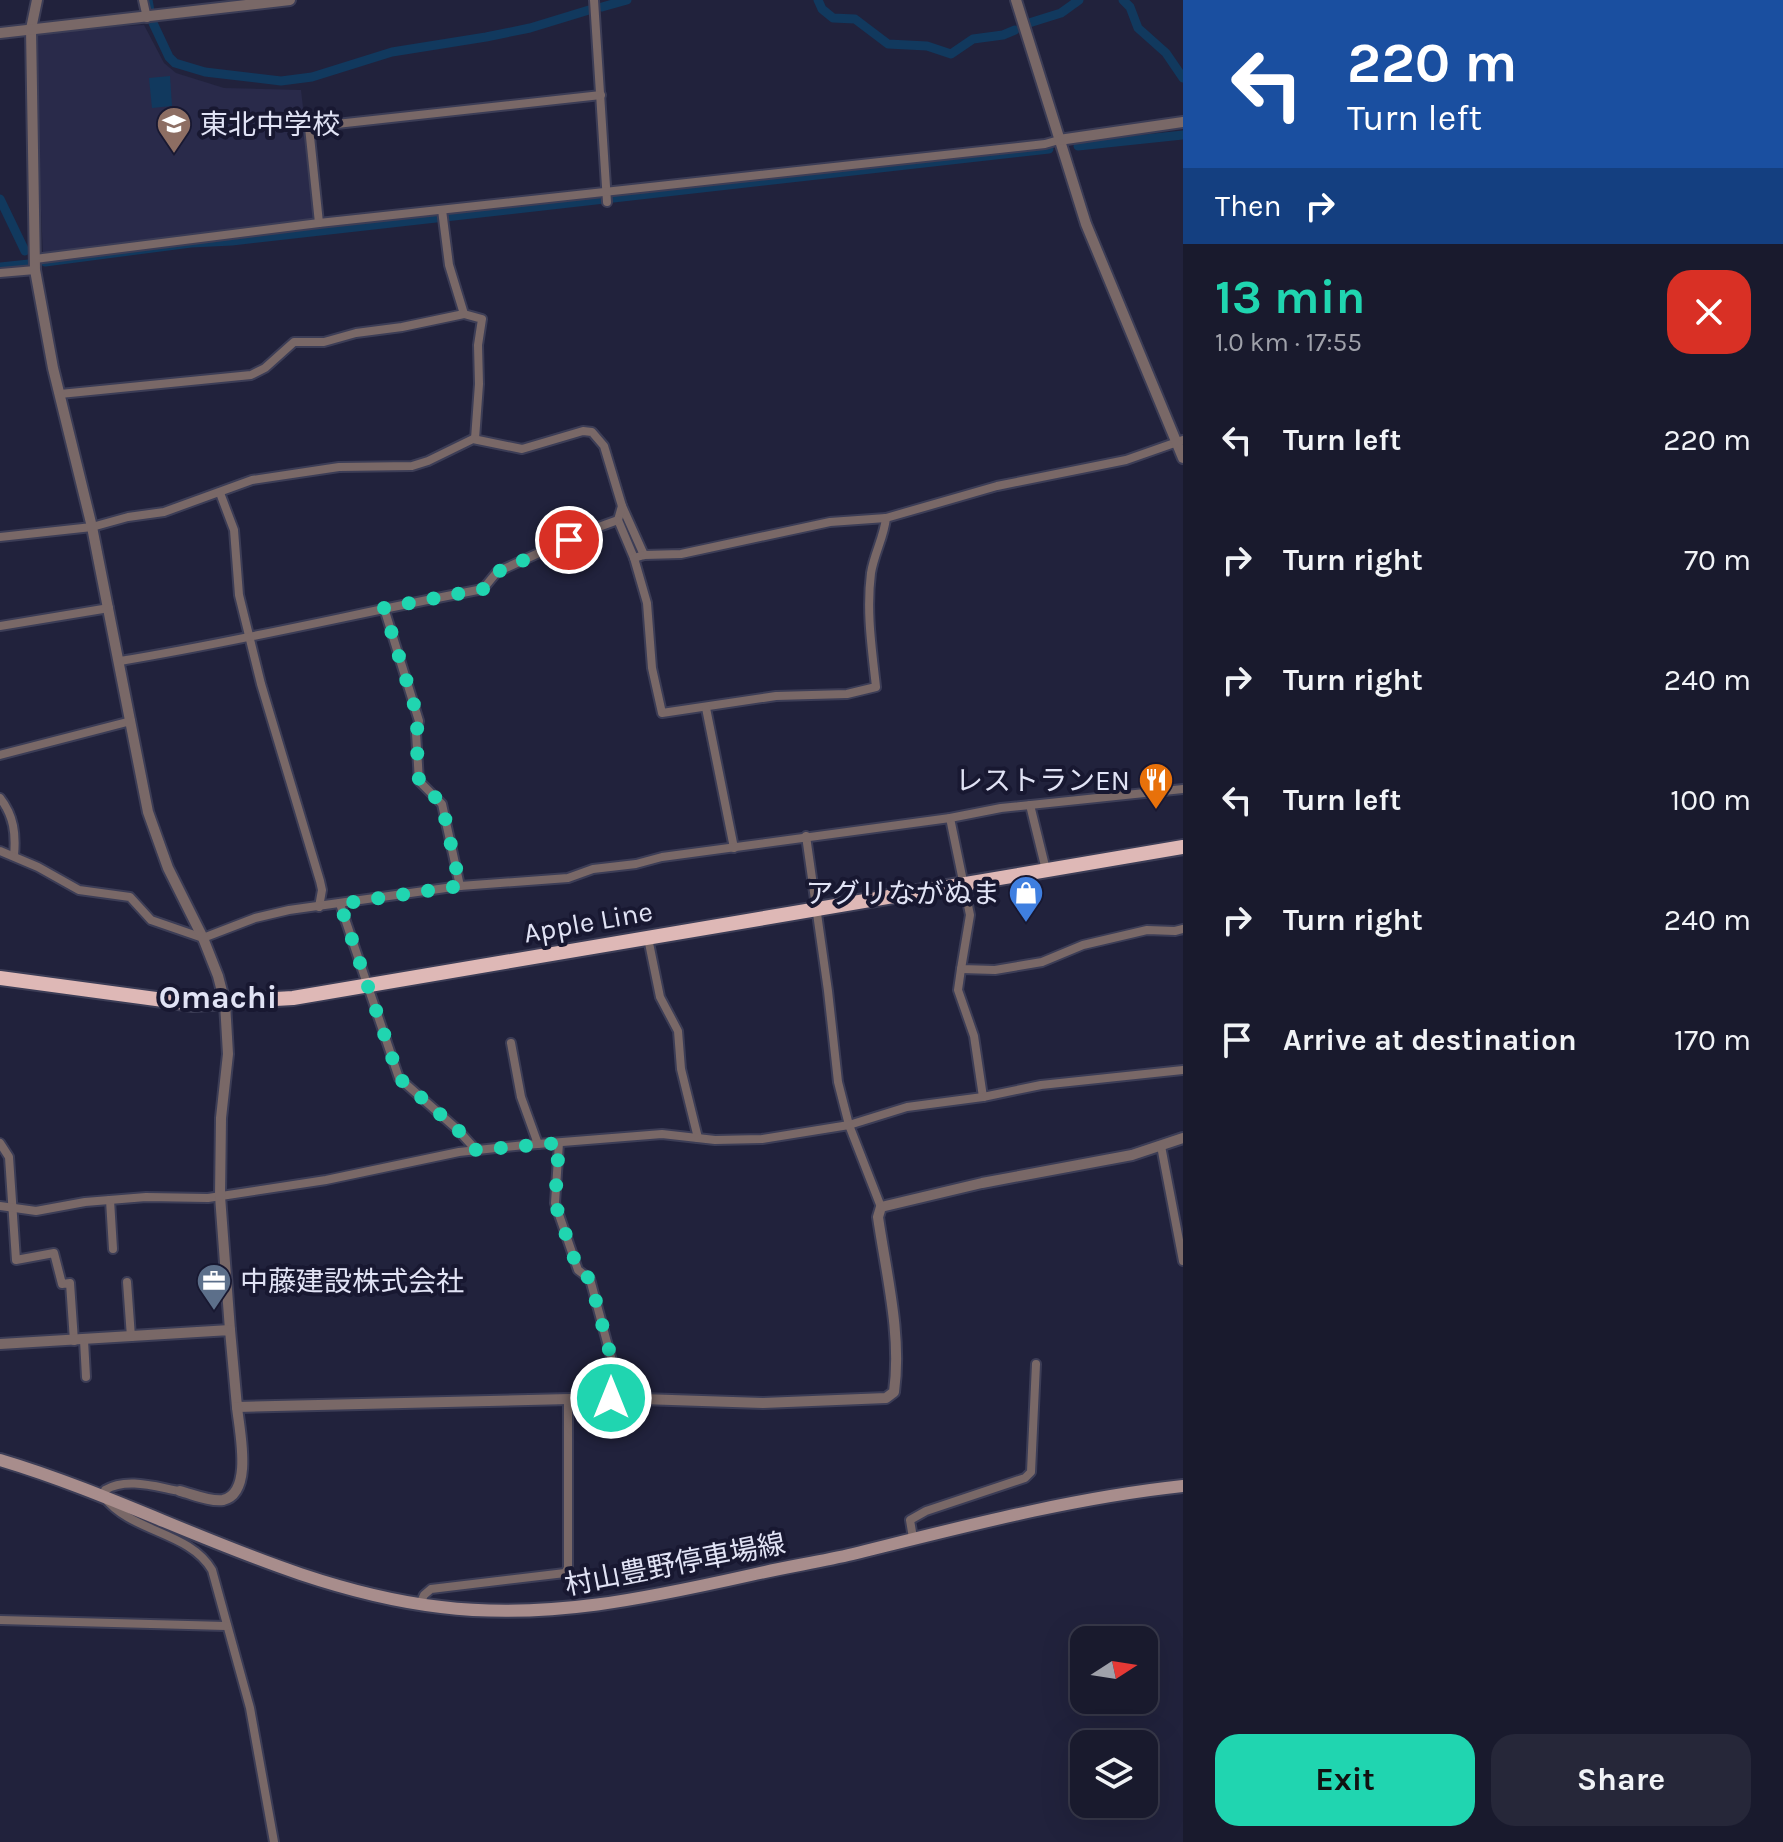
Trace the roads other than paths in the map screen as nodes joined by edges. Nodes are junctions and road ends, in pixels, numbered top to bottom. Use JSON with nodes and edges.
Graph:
{"nodes":[{"id":1,"x":37,"y":0,"type":"edge"},
{"id":2,"x":143,"y":0,"type":"edge"},
{"id":3,"x":290,"y":0,"type":"edge"},
{"id":4,"x":594,"y":0,"type":"edge"},
{"id":5,"x":1016,"y":0,"type":"edge"},
{"id":6,"x":147,"y":18,"type":"junction"},
{"id":7,"x":31,"y":29,"type":"junction"},
{"id":8,"x":0,"y":33,"type":"edge"},
{"id":9,"x":601,"y":95,"type":"junction"},
{"id":10,"x":1183,"y":122,"type":"edge"},
{"id":11,"x":1059,"y":140,"type":"junction"},
{"id":12,"x":606,"y":196,"type":"junction"},
{"id":13,"x":442,"y":215,"type":"junction"},
{"id":14,"x":319,"y":223,"type":"junction"},
{"id":15,"x":35,"y":264,"type":"junction"},
{"id":16,"x":0,"y":273,"type":"edge"},
{"id":17,"x":464,"y":314,"type":"junction"},
{"id":18,"x":60,"y":394,"type":"junction"},
{"id":19,"x":475,"y":439,"type":"junction"},
{"id":20,"x":1181,"y":441,"type":"edge"},
{"id":21,"x":1183,"y":458,"type":"edge"},
{"id":22,"x":220,"y":493,"type":"junction"},
{"id":23,"x":622,"y":506,"type":"junction"},
{"id":24,"x":886,"y":518,"type":"junction"},
{"id":25,"x":618,"y":520,"type":"junction"},
{"id":26,"x":92,"y":527,"type":"junction"},
{"id":27,"x":0,"y":537,"type":"edge"},
{"id":28,"x":639,"y":557,"type":"junction"},
{"id":29,"x":109,"y":608,"type":"junction"},
{"id":30,"x":384,"y":608,"type":"junction"},
{"id":31,"x":0,"y":626,"type":"edge"},
{"id":32,"x":249,"y":636,"type":"junction"},
{"id":33,"x":120,"y":661,"type":"junction"},
{"id":34,"x":706,"y":708,"type":"junction"},
{"id":35,"x":131,"y":721,"type":"junction"},
{"id":36,"x":0,"y":755,"type":"edge"},
{"id":37,"x":1183,"y":789,"type":"edge"},
{"id":38,"x":0,"y":798,"type":"edge"},
{"id":39,"x":1030,"y":805,"type":"junction"},
{"id":40,"x":950,"y":818,"type":"junction"},
{"id":41,"x":806,"y":836,"type":"junction"},
{"id":42,"x":1183,"y":847,"type":"edge"},
{"id":43,"x":734,"y":848,"type":"junction"},
{"id":44,"x":0,"y":851,"type":"edge"},
{"id":45,"x":14,"y":856,"type":"junction"},
{"id":46,"x":1046,"y":870,"type":"junction"},
{"id":47,"x":962,"y":885,"type":"junction"},
{"id":48,"x":460,"y":886,"type":"junction"},
{"id":49,"x":340,"y":904,"type":"junction"},
{"id":50,"x":319,"y":907,"type":"junction"},
{"id":51,"x":818,"y":910,"type":"junction"},
{"id":52,"x":1183,"y":929,"type":"edge"},
{"id":53,"x":203,"y":938,"type":"junction"},
{"id":54,"x":648,"y":938,"type":"junction"},
{"id":55,"x":961,"y":969,"type":"junction"},
{"id":56,"x":0,"y":978,"type":"edge"},
{"id":57,"x":367,"y":986,"type":"junction"},
{"id":58,"x":225,"y":1003,"type":"junction"},
{"id":59,"x":511,"y":1043,"type":"dead end"},
{"id":60,"x":1183,"y":1070,"type":"edge"},
{"id":61,"x":983,"y":1097,"type":"junction"},
{"id":62,"x":849,"y":1125,"type":"junction"},
{"id":63,"x":698,"y":1138,"type":"junction"},
{"id":64,"x":1183,"y":1138,"type":"edge"},
{"id":65,"x":0,"y":1143,"type":"edge"},
{"id":66,"x":559,"y":1143,"type":"junction"},
{"id":67,"x":538,"y":1144,"type":"junction"},
{"id":68,"x":1161,"y":1146,"type":"junction"},
{"id":69,"x":476,"y":1150,"type":"junction"},
{"id":70,"x":220,"y":1196,"type":"junction"},
{"id":71,"x":110,"y":1200,"type":"junction"},
{"id":72,"x":0,"y":1206,"type":"edge"},
{"id":73,"x":881,"y":1207,"type":"junction"},
{"id":74,"x":11,"y":1208,"type":"junction"},
{"id":75,"x":113,"y":1249,"type":"dead end"},
{"id":76,"x":1183,"y":1261,"type":"edge"},
{"id":77,"x":127,"y":1282,"type":"dead end"},
{"id":78,"x":230,"y":1330,"type":"junction"},
{"id":79,"x":131,"y":1337,"type":"junction"},
{"id":80,"x":79,"y":1340,"type":"junction"},
{"id":81,"x":0,"y":1344,"type":"edge"},
{"id":82,"x":1036,"y":1364,"type":"dead end"},
{"id":83,"x":86,"y":1377,"type":"dead end"},
{"id":84,"x":611,"y":1398,"type":"junction"},
{"id":85,"x":568,"y":1399,"type":"junction"},
{"id":86,"x":237,"y":1407,"type":"junction"},
{"id":87,"x":0,"y":1460,"type":"edge"},
{"id":88,"x":1183,"y":1486,"type":"edge"},
{"id":89,"x":180,"y":1491,"type":"joint"},
{"id":90,"x":104,"y":1497,"type":"junction"},
{"id":91,"x":913,"y":1538,"type":"junction"},
{"id":92,"x":420,"y":1604,"type":"junction"},
{"id":93,"x":0,"y":1620,"type":"edge"},
{"id":94,"x":226,"y":1626,"type":"junction"},
{"id":95,"x":274,"y":1842,"type":"edge"}],
"edges":[{"from":1,"to":7,"type":"street"},
{"from":2,"to":6,"type":"street"},
{"from":3,"to":6,"type":"street"},
{"from":4,"to":9,"type":"street"},
{"from":5,"to":11,"type":"street"},
{"from":6,"to":7,"type":"street"},
{"from":7,"to":8,"type":"street"},
{"from":7,"to":15,"type":"street"},
{"from":9,"to":12,"type":"street"},
{"from":9,"to":14,"type":"street"},
{"from":10,"to":11,"type":"street"},
{"from":11,"to":12,"type":"street"},
{"from":11,"to":20,"type":"street"},
{"from":12,"to":13,"type":"street"},
{"from":13,"to":14,"type":"street"},
{"from":13,"to":17,"type":"street"},
{"from":14,"to":15,"type":"street"},
{"from":15,"to":16,"type":"street"},
{"from":15,"to":18,"type":"street"},
{"from":17,"to":18,"type":"street"},
{"from":17,"to":19,"type":"street"},
{"from":18,"to":26,"type":"street"},
{"from":19,"to":22,"type":"street"},
{"from":19,"to":23,"type":"street"},
{"from":20,"to":21,"type":"street"},
{"from":20,"to":24,"type":"street"},
{"from":22,"to":26,"type":"street"},
{"from":22,"to":32,"type":"street"},
{"from":23,"to":25,"type":"street"},
{"from":23,"to":28,"type":"street"},
{"from":24,"to":28,"type":"street"},
{"from":24,"to":34,"type":"street"},
{"from":25,"to":28,"type":"street"},
{"from":25,"to":30,"type":"street"},
{"from":26,"to":27,"type":"street"},
{"from":26,"to":29,"type":"street"},
{"from":28,"to":34,"type":"street"},
{"from":29,"to":31,"type":"street"},
{"from":29,"to":33,"type":"street"},
{"from":30,"to":32,"type":"street"},
{"from":30,"to":48,"type":"street"},
{"from":32,"to":33,"type":"street"},
{"from":32,"to":50,"type":"street"},
{"from":33,"to":35,"type":"street"},
{"from":34,"to":43,"type":"street"},
{"from":35,"to":36,"type":"street"},
{"from":35,"to":53,"type":"street"},
{"from":37,"to":39,"type":"street"},
{"from":38,"to":45,"type":"street"},
{"from":39,"to":40,"type":"street"},
{"from":39,"to":46,"type":"street"},
{"from":40,"to":41,"type":"street"},
{"from":40,"to":47,"type":"street"},
{"from":41,"to":43,"type":"street"},
{"from":41,"to":51,"type":"street"},
{"from":42,"to":46,"type":"highway","name":"Apple Line"},
{"from":43,"to":48,"type":"street"},
{"from":44,"to":45,"type":"street"},
{"from":45,"to":53,"type":"street"},
{"from":46,"to":47,"type":"highway","name":"Apple Line"},
{"from":47,"to":51,"type":"highway","name":"Apple Line"},
{"from":47,"to":55,"type":"street"},
{"from":48,"to":49,"type":"street"},
{"from":49,"to":50,"type":"street"},
{"from":49,"to":57,"type":"street"},
{"from":50,"to":53,"type":"street"},
{"from":51,"to":54,"type":"highway","name":"Apple Line"},
{"from":51,"to":62,"type":"street"},
{"from":52,"to":55,"type":"street"},
{"from":53,"to":58,"type":"street"},
{"from":54,"to":57,"type":"highway","name":"Apple Line"},
{"from":54,"to":63,"type":"street"},
{"from":55,"to":61,"type":"street"},
{"from":56,"to":58,"type":"highway","name":"Apple Line"},
{"from":57,"to":58,"type":"highway","name":"Apple Line"},
{"from":57,"to":69,"type":"street"},
{"from":58,"to":70,"type":"street"},
{"from":59,"to":67,"type":"street"},
{"from":60,"to":61,"type":"street"},
{"from":61,"to":62,"type":"street"},
{"from":62,"to":63,"type":"street"},
{"from":62,"to":73,"type":"street"},
{"from":63,"to":66,"type":"street"},
{"from":64,"to":68,"type":"street"},
{"from":65,"to":74,"type":"street"},
{"from":66,"to":67,"type":"street"},
{"from":66,"to":84,"type":"street"},
{"from":67,"to":69,"type":"street"},
{"from":68,"to":73,"type":"street"},
{"from":68,"to":76,"type":"street"},
{"from":69,"to":70,"type":"street"},
{"from":70,"to":71,"type":"street"},
{"from":70,"to":78,"type":"street"},
{"from":71,"to":74,"type":"street"},
{"from":71,"to":75,"type":"street"},
{"from":72,"to":74,"type":"street"},
{"from":73,"to":84,"type":"street"},
{"from":74,"to":80,"type":"street"},
{"from":77,"to":79,"type":"street"},
{"from":78,"to":79,"type":"street"},
{"from":78,"to":86,"type":"street"},
{"from":79,"to":80,"type":"street"},
{"from":80,"to":81,"type":"street"},
{"from":80,"to":83,"type":"street"},
{"from":82,"to":91,"type":"street"},
{"from":84,"to":85,"type":"street"},
{"from":85,"to":86,"type":"street"},
{"from":85,"to":92,"type":"street"},
{"from":86,"to":89,"type":"street"},
{"from":87,"to":90,"type":"main road","name":"村山豊野停車場線"},
{"from":88,"to":91,"type":"main road","name":"村山豊野停車場線"},
{"from":89,"to":90,"type":"street"},
{"from":90,"to":92,"type":"main road","name":"村山豊野停車場線"},
{"from":90,"to":94,"type":"street"},
{"from":91,"to":92,"type":"main road","name":"村山豊野停車場線"},
{"from":93,"to":94,"type":"street"},
{"from":94,"to":95,"type":"street"}]}
